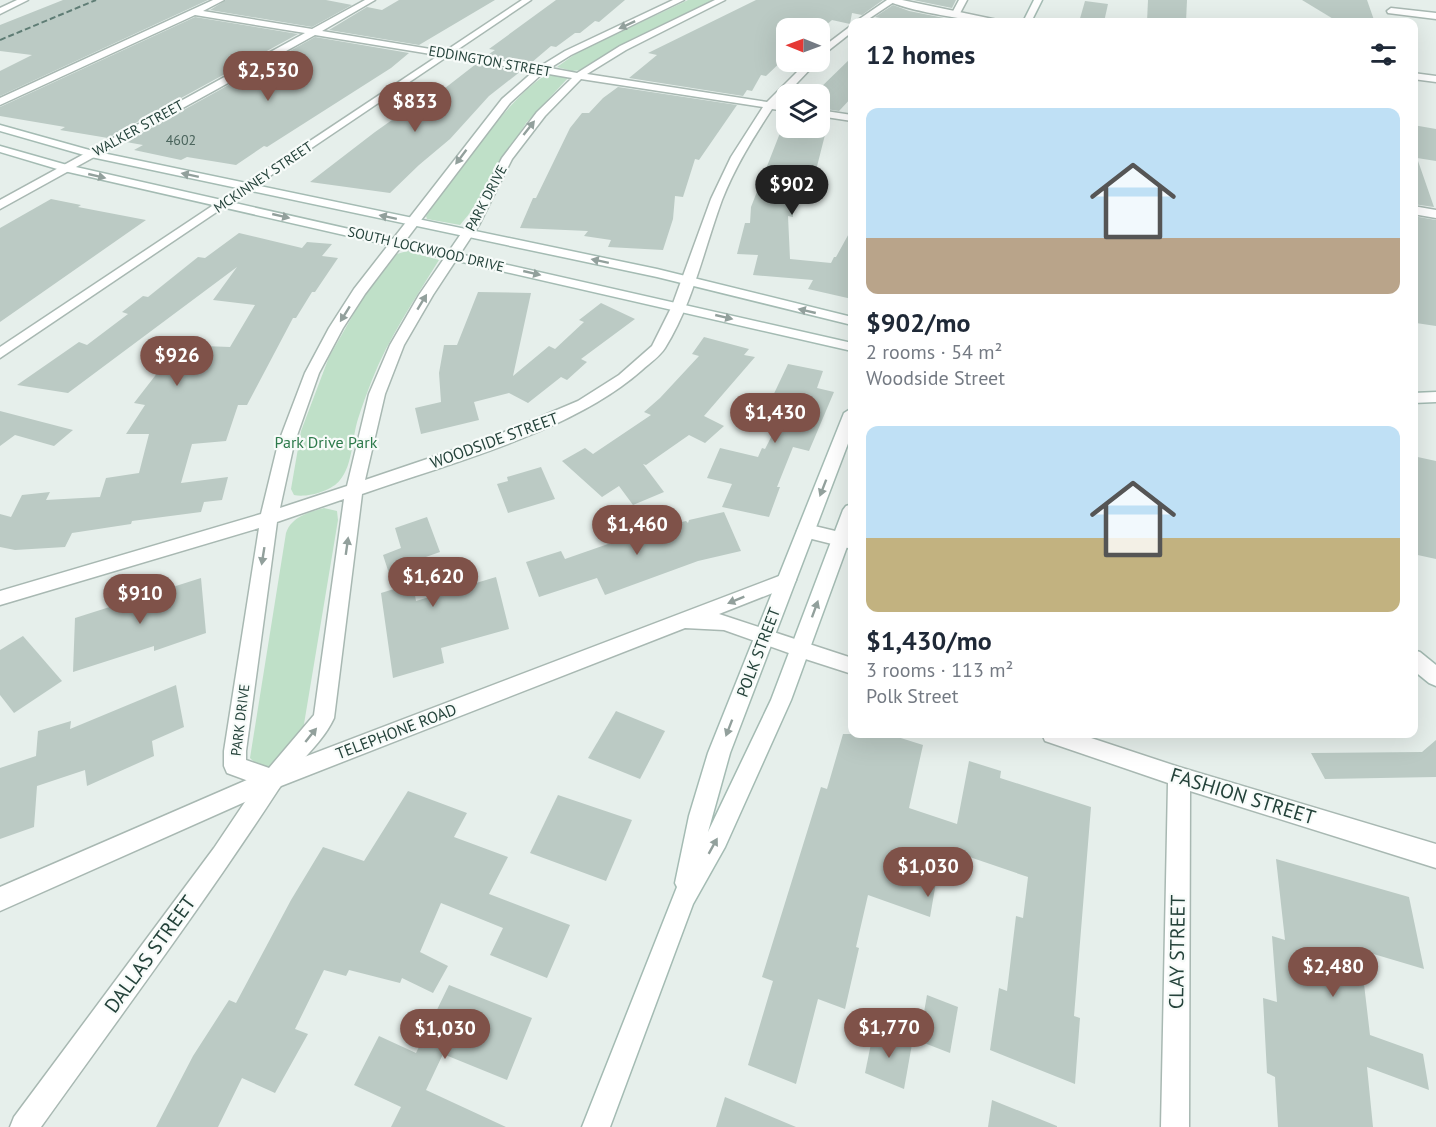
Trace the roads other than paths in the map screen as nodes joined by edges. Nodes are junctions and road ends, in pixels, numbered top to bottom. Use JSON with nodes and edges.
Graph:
{"nodes":[{"id":1,"x":24,"y":0,"type":"edge"},
{"id":2,"x":219,"y":0,"type":"edge"},
{"id":3,"x":371,"y":0,"type":"edge"},
{"id":4,"x":527,"y":0,"type":"edge"},
{"id":5,"x":680,"y":0,"type":"edge"},
{"id":6,"x":721,"y":0,"type":"edge"},
{"id":7,"x":892,"y":0,"type":"edge"},
{"id":8,"x":963,"y":0,"type":"edge"},
{"id":9,"x":1038,"y":0,"type":"edge"},
{"id":10,"x":1390,"y":10,"type":"dead end"},
{"id":11,"x":0,"y":11,"type":"edge"},
{"id":12,"x":194,"y":12,"type":"junction"},
{"id":13,"x":955,"y":15,"type":"junction"},
{"id":14,"x":1436,"y":16,"type":"edge"},
{"id":15,"x":865,"y":18,"type":"edge"},
{"id":16,"x":976,"y":18,"type":"edge"},
{"id":17,"x":1029,"y":18,"type":"edge"},
{"id":18,"x":316,"y":31,"type":"junction"},
{"id":19,"x":848,"y":31,"type":"edge"},
{"id":20,"x":830,"y":46,"type":"edge"},
{"id":21,"x":449,"y":53,"type":"junction"},
{"id":22,"x":542,"y":69,"type":"junction"},
{"id":23,"x":802,"y":72,"type":"edge"},
{"id":24,"x":579,"y":76,"type":"junction"},
{"id":25,"x":1418,"y":77,"type":"edge"},
{"id":26,"x":1436,"y":80,"type":"edge"},
{"id":27,"x":0,"y":102,"type":"edge"},
{"id":28,"x":770,"y":105,"type":"junction"},
{"id":29,"x":776,"y":106,"type":"edge"},
{"id":30,"x":830,"y":115,"type":"edge"},
{"id":31,"x":848,"y":117,"type":"edge"},
{"id":32,"x":0,"y":128,"type":"edge"},
{"id":33,"x":0,"y":149,"type":"edge"},
{"id":34,"x":91,"y":154,"type":"junction"},
{"id":35,"x":64,"y":168,"type":"junction"},
{"id":36,"x":247,"y":187,"type":"junction"},
{"id":37,"x":224,"y":203,"type":"junction"},
{"id":38,"x":0,"y":205,"type":"edge"},
{"id":39,"x":1418,"y":211,"type":"edge"},
{"id":40,"x":1436,"y":214,"type":"edge"},
{"id":41,"x":412,"y":222,"type":"junction"},
{"id":42,"x":468,"y":233,"type":"junction"},
{"id":43,"x":397,"y":243,"type":"junction"},
{"id":44,"x":453,"y":256,"type":"junction"},
{"id":45,"x":687,"y":282,"type":"junction"},
{"id":46,"x":679,"y":306,"type":"junction"},
{"id":47,"x":848,"y":320,"type":"edge"},
{"id":48,"x":848,"y":346,"type":"edge"},
{"id":49,"x":0,"y":354,"type":"edge"},
{"id":50,"x":1436,"y":397,"type":"edge"},
{"id":51,"x":1418,"y":398,"type":"edge"},
{"id":52,"x":848,"y":423,"type":"edge"},
{"id":53,"x":354,"y":490,"type":"junction"},
{"id":54,"x":269,"y":517,"type":"junction"},
{"id":55,"x":806,"y":531,"type":"junction"},
{"id":56,"x":846,"y":541,"type":"edge"},
{"id":57,"x":787,"y":579,"type":"junction"},
{"id":58,"x":0,"y":598,"type":"edge"},
{"id":59,"x":684,"y":620,"type":"junction"},
{"id":60,"x":764,"y":636,"type":"junction"},
{"id":61,"x":800,"y":649,"type":"junction"},
{"id":62,"x":1418,"y":662,"type":"edge"},
{"id":63,"x":848,"y":665,"type":"edge"},
{"id":64,"x":1436,"y":677,"type":"edge"},
{"id":65,"x":1064,"y":738,"type":"edge"},
{"id":66,"x":1179,"y":777,"type":"junction"},
{"id":67,"x":273,"y":779,"type":"junction"},
{"id":68,"x":1436,"y":856,"type":"edge"},
{"id":69,"x":684,"y":897,"type":"junction"},
{"id":70,"x":0,"y":899,"type":"edge"},
{"id":71,"x":24,"y":1127,"type":"edge"},
{"id":72,"x":596,"y":1127,"type":"edge"},
{"id":73,"x":1175,"y":1127,"type":"edge"}],
"edges":[{"from":1,"to":11,"type":"street"},
{"from":2,"to":12,"type":"street"},
{"from":3,"to":18,"type":"street","name":"WALKER STREET"},
{"from":4,"to":21,"type":"street","name":"MCKINNEY STREET"},
{"from":5,"to":22,"type":"street","name":"PARK DRIVE","one_way":true},
{"from":6,"to":24,"type":"street","name":"PARK DRIVE"},
{"from":7,"to":13,"type":"street"},
{"from":7,"to":15,"type":"street"},
{"from":8,"to":13,"type":"street"},
{"from":9,"to":17,"type":"street"},
{"from":10,"to":14,"type":"street"},
{"from":12,"to":18,"type":"street","name":"EDDINGTON STREET"},
{"from":12,"to":27,"type":"street"},
{"from":13,"to":16,"type":"street"},
{"from":18,"to":21,"type":"street","name":"EDDINGTON STREET"},
{"from":18,"to":34,"type":"street","name":"WALKER STREET"},
{"from":19,"to":20,"type":"street"},
{"from":21,"to":22,"type":"street","name":"EDDINGTON STREET"},
{"from":21,"to":36,"type":"street","name":"MCKINNEY STREET"},
{"from":22,"to":24,"type":"street","name":"EDDINGTON STREET"},
{"from":22,"to":41,"type":"street","name":"PARK DRIVE","one_way":true},
{"from":23,"to":28,"type":"street","name":"WOODSIDE STREET"},
{"from":24,"to":28,"type":"street","name":"EDDINGTON STREET"},
{"from":42,"to":24,"type":"street","name":"PARK DRIVE","one_way":true},
{"from":25,"to":26,"type":"street"},
{"from":28,"to":29,"type":"street","name":"EDDINGTON STREET"},
{"from":28,"to":45,"type":"street","name":"WOODSIDE STREET"},
{"from":30,"to":31,"type":"street"},
{"from":32,"to":34,"type":"street","name":"SOUTH LOCKWOOD DRIVE"},
{"from":33,"to":35,"type":"street","name":"SOUTH LOCKWOOD DRIVE"},
{"from":34,"to":35,"type":"street","name":"WALKER STREET"},
{"from":36,"to":34,"type":"street","name":"SOUTH LOCKWOOD DRIVE","one_way":true},
{"from":35,"to":37,"type":"street","name":"SOUTH LOCKWOOD DRIVE","one_way":true},
{"from":35,"to":38,"type":"street","name":"WALKER STREET"},
{"from":36,"to":37,"type":"street","name":"MCKINNEY STREET"},
{"from":41,"to":36,"type":"street","name":"SOUTH LOCKWOOD DRIVE","one_way":true},
{"from":37,"to":43,"type":"street","name":"SOUTH LOCKWOOD DRIVE","one_way":true},
{"from":37,"to":49,"type":"street","name":"MCKINNEY STREET"},
{"from":39,"to":40,"type":"street"},
{"from":41,"to":42,"type":"street","name":"SOUTH LOCKWOOD DRIVE"},
{"from":41,"to":43,"type":"street","name":"PARK DRIVE"},
{"from":42,"to":44,"type":"street","name":"PARK DRIVE"},
{"from":45,"to":42,"type":"street","name":"SOUTH LOCKWOOD DRIVE","one_way":true},
{"from":43,"to":44,"type":"street","name":"SOUTH LOCKWOOD DRIVE"},
{"from":43,"to":54,"type":"street","name":"PARK DRIVE","one_way":true},
{"from":44,"to":46,"type":"street","name":"SOUTH LOCKWOOD DRIVE","one_way":true},
{"from":53,"to":44,"type":"street","name":"PARK DRIVE","one_way":true},
{"from":45,"to":46,"type":"street","name":"WOODSIDE STREET"},
{"from":47,"to":45,"type":"street","name":"SOUTH LOCKWOOD DRIVE","one_way":true},
{"from":46,"to":48,"type":"street","name":"SOUTH LOCKWOOD DRIVE","one_way":true},
{"from":46,"to":53,"type":"street","name":"WOODSIDE STREET"},
{"from":50,"to":51,"type":"street"},
{"from":52,"to":55,"type":"street","name":"POLK STREET","one_way":true},
{"from":53,"to":54,"type":"street","name":"WOODSIDE STREET"},
{"from":67,"to":53,"type":"street","name":"PARK DRIVE","one_way":true},
{"from":54,"to":58,"type":"street","name":"WOODSIDE STREET"},
{"from":54,"to":67,"type":"street","name":"PARK DRIVE","one_way":true},
{"from":55,"to":56,"type":"street"},
{"from":55,"to":57,"type":"street","name":"POLK STREET"},
{"from":61,"to":56,"type":"street","name":"POLK STREET","one_way":true},
{"from":57,"to":59,"type":"street","one_way":true},
{"from":57,"to":60,"type":"street","name":"POLK STREET"},
{"from":59,"to":60,"type":"street","name":"TELEPHONE ROAD"},
{"from":59,"to":67,"type":"street","name":"TELEPHONE ROAD"},
{"from":60,"to":61,"type":"street","name":"TELEPHONE ROAD"},
{"from":60,"to":69,"type":"street","name":"POLK STREET","one_way":true},
{"from":61,"to":63,"type":"street"},
{"from":69,"to":61,"type":"street","name":"POLK STREET","one_way":true},
{"from":62,"to":64,"type":"street"},
{"from":65,"to":66,"type":"street","name":"FASHION STREET"},
{"from":66,"to":68,"type":"street","name":"FASHION STREET"},
{"from":66,"to":73,"type":"street","name":"CLAY STREET"},
{"from":67,"to":70,"type":"street","name":"TELEPHONE ROAD"},
{"from":67,"to":71,"type":"street","name":"DALLAS STREET"},
{"from":69,"to":72,"type":"street","name":"POLK STREET"}]}
